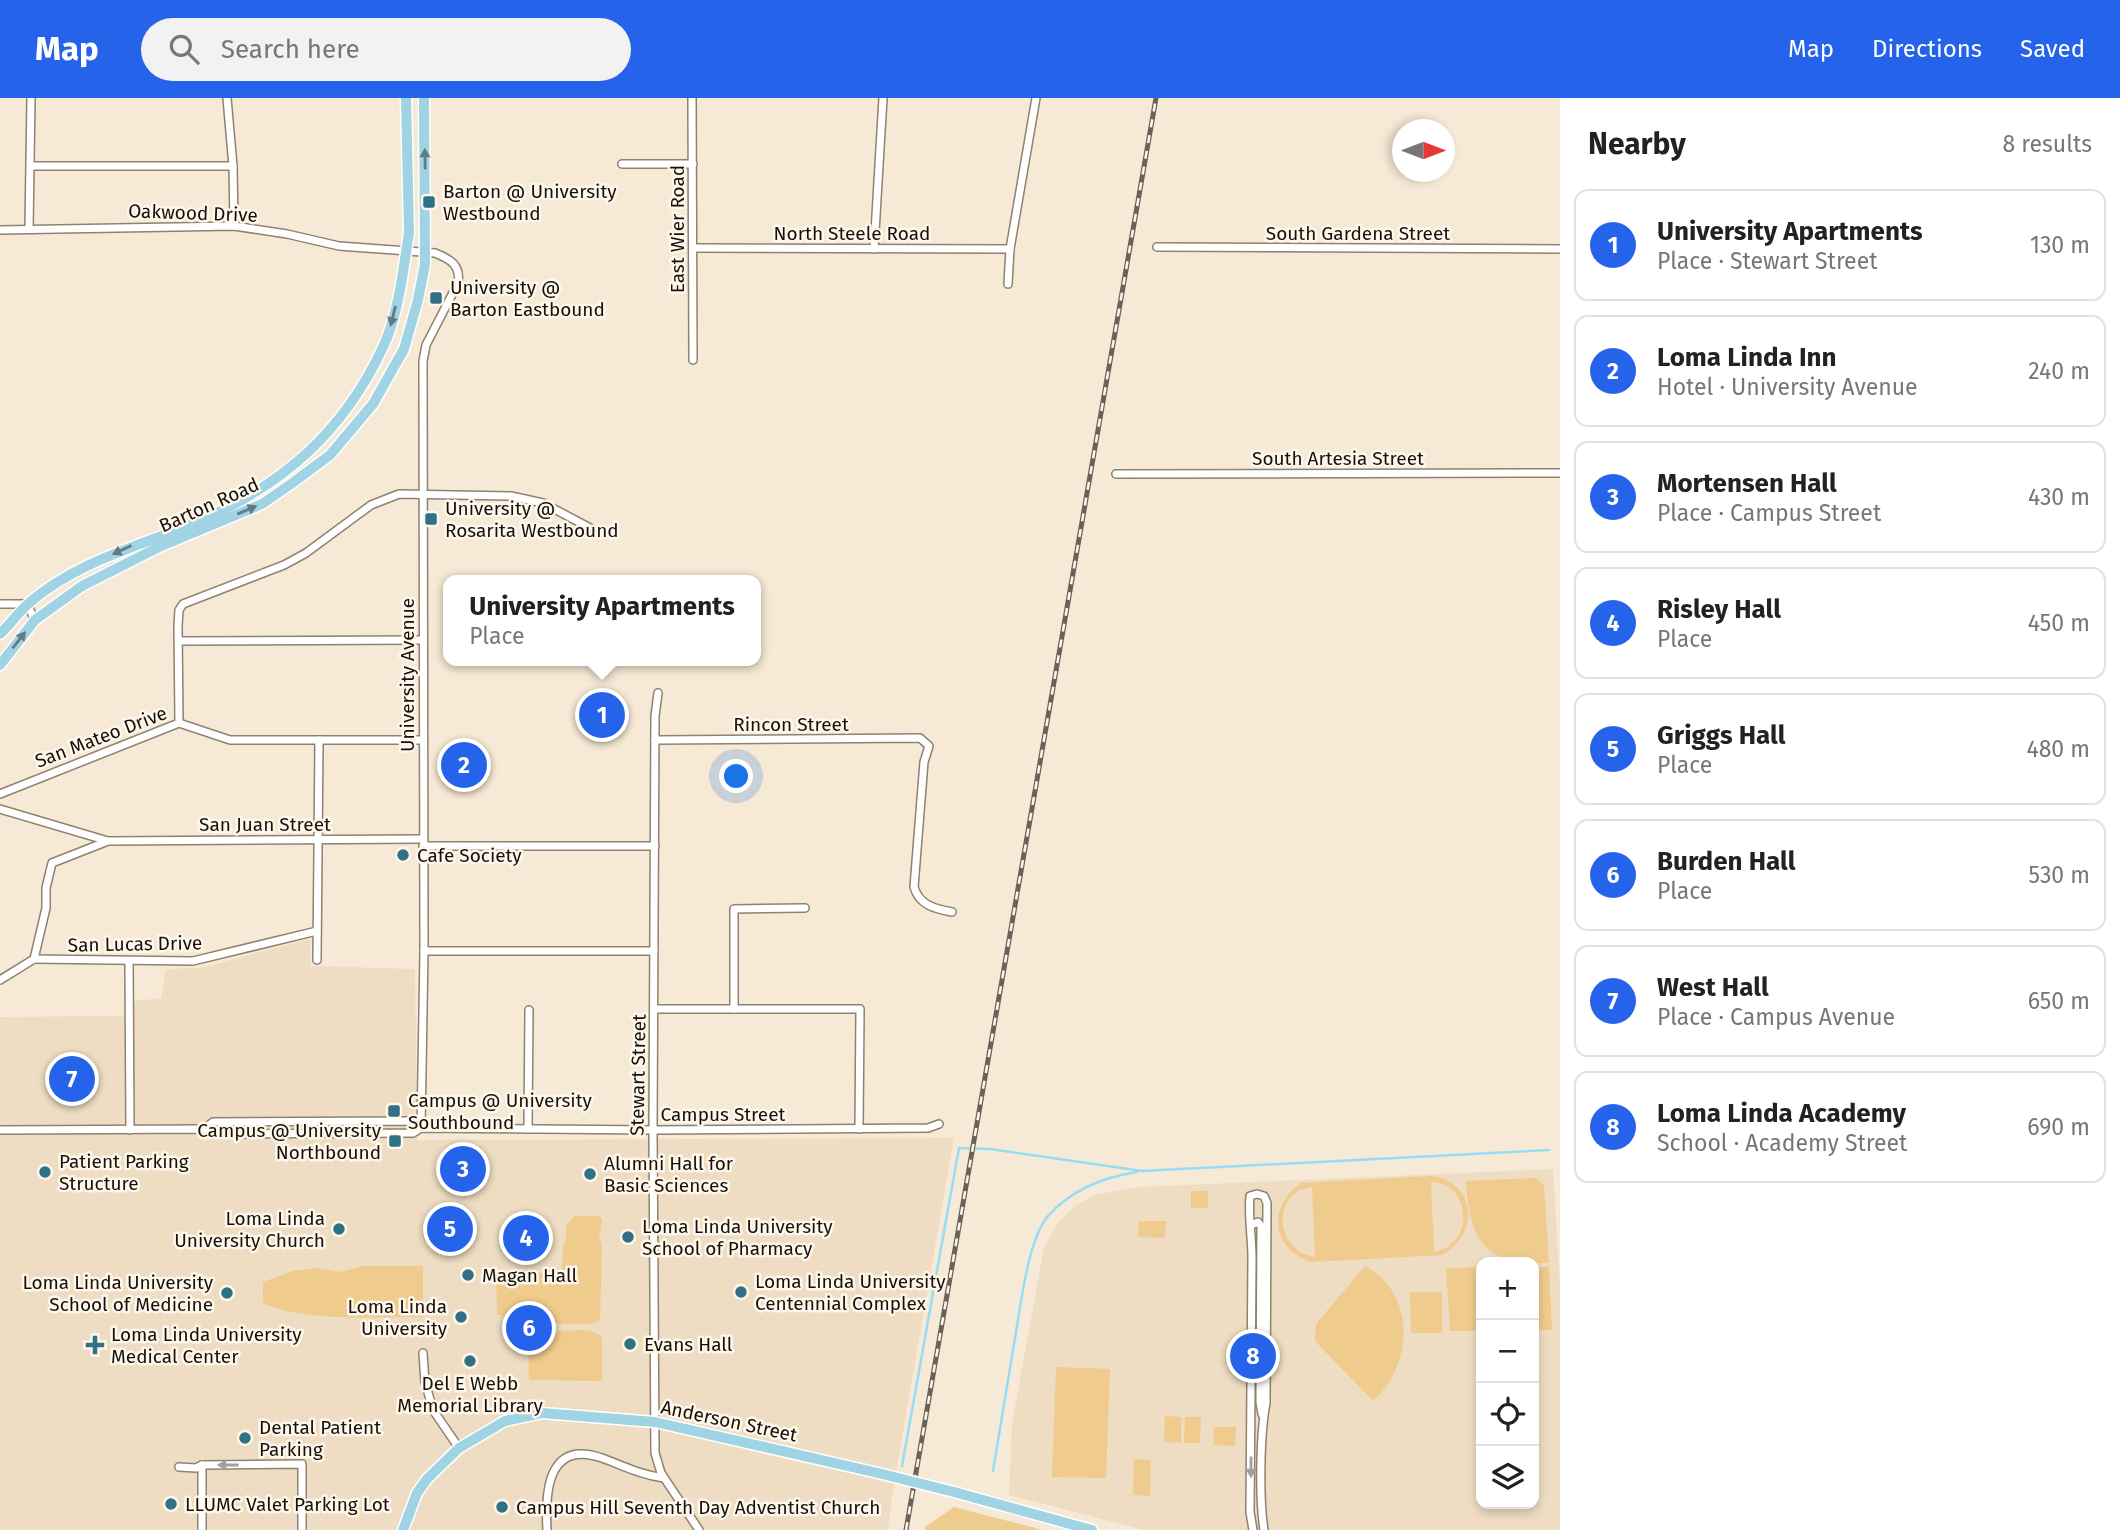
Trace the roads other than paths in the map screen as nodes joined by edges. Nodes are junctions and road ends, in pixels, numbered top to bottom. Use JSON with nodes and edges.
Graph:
{"nodes":[{"id":1,"x":31,"y":98,"type":"edge"},
{"id":2,"x":227,"y":98,"type":"edge"},
{"id":3,"x":406,"y":98,"type":"edge"},
{"id":4,"x":424,"y":98,"type":"edge"},
{"id":5,"x":692,"y":98,"type":"edge"},
{"id":6,"x":883,"y":98,"type":"edge"},
{"id":7,"x":1036,"y":98,"type":"edge"},
{"id":8,"x":622,"y":163,"type":"dead end"},
{"id":9,"x":692,"y":163,"type":"junction"},
{"id":10,"x":31,"y":166,"type":"junction"},
{"id":11,"x":233,"y":166,"type":"junction"},
{"id":12,"x":234,"y":226,"type":"junction"},
{"id":13,"x":29,"y":228,"type":"junction"},
{"id":14,"x":0,"y":230,"type":"edge"},
{"id":15,"x":1157,"y":247,"type":"dead end"},
{"id":16,"x":694,"y":248,"type":"junction"},
{"id":17,"x":874,"y":249,"type":"junction"},
{"id":18,"x":1010,"y":249,"type":"junction"},
{"id":19,"x":1560,"y":249,"type":"edge"},
{"id":20,"x":406,"y":250,"type":"junction"},
{"id":21,"x":426,"y":252,"type":"junction"},
{"id":22,"x":1008,"y":284,"type":"dead end"},
{"id":23,"x":693,"y":360,"type":"dead end"},
{"id":24,"x":1560,"y":473,"type":"edge"},
{"id":25,"x":1116,"y":474,"type":"dead end"},
{"id":26,"x":422,"y":494,"type":"junction"},
{"id":27,"x":592,"y":529,"type":"dead end"},
{"id":28,"x":0,"y":604,"type":"edge"},
{"id":29,"x":27,"y":604,"type":"junction"},
{"id":30,"x":35,"y":620,"type":"junction"},
{"id":31,"x":0,"y":634,"type":"edge"},
{"id":32,"x":423,"y":640,"type":"junction"},
{"id":33,"x":179,"y":641,"type":"junction"},
{"id":34,"x":0,"y":665,"type":"edge"},
{"id":35,"x":658,"y":693,"type":"dead end"},
{"id":36,"x":179,"y":723,"type":"junction"},
{"id":37,"x":319,"y":740,"type":"junction"},
{"id":38,"x":423,"y":740,"type":"junction"},
{"id":39,"x":655,"y":740,"type":"junction"},
{"id":40,"x":0,"y":794,"type":"edge"},
{"id":41,"x":0,"y":809,"type":"edge"},
{"id":42,"x":318,"y":840,"type":"junction"},
{"id":43,"x":108,"y":841,"type":"junction"},
{"id":44,"x":423,"y":843,"type":"junction"},
{"id":45,"x":655,"y":846,"type":"junction"},
{"id":46,"x":805,"y":908,"type":"dead end"},
{"id":47,"x":951,"y":912,"type":"dead end"},
{"id":48,"x":317,"y":931,"type":"junction"},
{"id":49,"x":424,"y":951,"type":"junction"},
{"id":50,"x":654,"y":951,"type":"junction"},
{"id":51,"x":34,"y":959,"type":"junction"},
{"id":52,"x":317,"y":960,"type":"dead end"},
{"id":53,"x":129,"y":961,"type":"junction"},
{"id":54,"x":0,"y":980,"type":"edge"},
{"id":55,"x":654,"y":1009,"type":"junction"},
{"id":56,"x":734,"y":1009,"type":"junction"},
{"id":57,"x":529,"y":1010,"type":"dead end"},
{"id":58,"x":939,"y":1124,"type":"dead end"},
{"id":59,"x":421,"y":1128,"type":"junction"},
{"id":60,"x":205,"y":1129,"type":"junction"},
{"id":61,"x":528,"y":1129,"type":"junction"},
{"id":62,"x":859,"y":1129,"type":"junction"},
{"id":63,"x":0,"y":1130,"type":"edge"},
{"id":64,"x":130,"y":1130,"type":"junction"},
{"id":65,"x":653,"y":1130,"type":"junction"},
{"id":66,"x":1251,"y":1224,"type":"junction"},
{"id":67,"x":423,"y":1353,"type":"dead end"},
{"id":68,"x":1263,"y":1418,"type":"junction"},
{"id":69,"x":655,"y":1422,"type":"junction"},
{"id":70,"x":458,"y":1448,"type":"junction"},
{"id":71,"x":202,"y":1465,"type":"junction"},
{"id":72,"x":179,"y":1467,"type":"dead end"},
{"id":73,"x":664,"y":1478,"type":"junction"},
{"id":74,"x":202,"y":1530,"type":"edge"},
{"id":75,"x":302,"y":1530,"type":"edge"},
{"id":76,"x":404,"y":1530,"type":"edge"},
{"id":77,"x":547,"y":1530,"type":"edge"},
{"id":78,"x":699,"y":1530,"type":"edge"},
{"id":79,"x":1092,"y":1530,"type":"edge"},
{"id":80,"x":1253,"y":1530,"type":"edge"},
{"id":81,"x":1264,"y":1530,"type":"edge"}],
"edges":[{"from":1,"to":10,"type":"street"},
{"from":2,"to":11,"type":"street"},
{"from":3,"to":20,"type":"main road","name":"Barton Road"},
{"from":21,"to":4,"type":"main road","name":"Barton Road","one_way":true},
{"from":5,"to":9,"type":"street","name":"East Wier Road"},
{"from":6,"to":17,"type":"street"},
{"from":7,"to":18,"type":"street"},
{"from":8,"to":9,"type":"street"},
{"from":9,"to":16,"type":"street","name":"East Wier Road"},
{"from":10,"to":11,"type":"street"},
{"from":10,"to":13,"type":"street"},
{"from":11,"to":12,"type":"street"},
{"from":12,"to":13,"type":"street","name":"Oakwood Drive"},
{"from":12,"to":20,"type":"street","name":"Oakwood Drive"},
{"from":13,"to":14,"type":"street","name":"Oakwood Drive"},
{"from":15,"to":19,"type":"street","name":"South Gardena Street"},
{"from":16,"to":17,"type":"street","name":"North Steele Road"},
{"from":16,"to":23,"type":"street","name":"East Wier Road"},
{"from":17,"to":18,"type":"street","name":"North Steele Road"},
{"from":18,"to":22,"type":"street"},
{"from":20,"to":21,"type":"street","name":"Oakwood Drive"},
{"from":20,"to":29,"type":"main road","name":"Barton Road","one_way":true},
{"from":21,"to":26,"type":"street","name":"University Avenue"},
{"from":30,"to":21,"type":"main road","name":"Barton Road","one_way":true},
{"from":24,"to":25,"type":"street","name":"South Artesia Street"},
{"from":26,"to":27,"type":"street"},
{"from":26,"to":32,"type":"street","name":"University Avenue"},
{"from":26,"to":33,"type":"street"},
{"from":28,"to":29,"type":"street"},
{"from":29,"to":30,"type":"street"},
{"from":29,"to":31,"type":"main road","name":"Barton Road"},
{"from":34,"to":30,"type":"main road","name":"Barton Road","one_way":true},
{"from":32,"to":33,"type":"street"},
{"from":32,"to":38,"type":"street","name":"University Avenue"},
{"from":33,"to":36,"type":"street"},
{"from":35,"to":39,"type":"street","name":"Stewart Street"},
{"from":36,"to":37,"type":"street","name":"San Mateo Drive"},
{"from":36,"to":40,"type":"street","name":"San Mateo Drive"},
{"from":37,"to":38,"type":"street","name":"San Mateo Drive"},
{"from":37,"to":42,"type":"street"},
{"from":38,"to":44,"type":"street","name":"University Avenue"},
{"from":39,"to":45,"type":"street","name":"Stewart Street"},
{"from":39,"to":47,"type":"street","name":"Rincon Street"},
{"from":41,"to":43,"type":"street","name":"San Juan Street"},
{"from":42,"to":43,"type":"street","name":"San Juan Street"},
{"from":42,"to":44,"type":"street","name":"San Juan Street"},
{"from":42,"to":48,"type":"street"},
{"from":43,"to":51,"type":"street","name":"San Juan Street"},
{"from":44,"to":45,"type":"street","name":"San Juan Street"},
{"from":44,"to":49,"type":"street","name":"University Avenue"},
{"from":45,"to":50,"type":"street","name":"Stewart Street"},
{"from":46,"to":56,"type":"street"},
{"from":48,"to":52,"type":"street"},
{"from":48,"to":53,"type":"street","name":"San Lucas Drive"},
{"from":49,"to":50,"type":"street"},
{"from":49,"to":59,"type":"street","name":"University Avenue"},
{"from":50,"to":55,"type":"street","name":"Stewart Street"},
{"from":51,"to":53,"type":"street","name":"San Lucas Drive"},
{"from":51,"to":54,"type":"street"},
{"from":53,"to":64,"type":"street"},
{"from":55,"to":56,"type":"street"},
{"from":55,"to":65,"type":"street","name":"Stewart Street"},
{"from":56,"to":62,"type":"street"},
{"from":57,"to":61,"type":"street"},
{"from":58,"to":62,"type":"street","name":"Campus Street"},
{"from":59,"to":60,"type":"street","name":"Campus Street"},
{"from":59,"to":60,"type":"street","name":"Campus Street"},
{"from":59,"to":61,"type":"street","name":"Campus Street"},
{"from":60,"to":64,"type":"street","name":"Campus Street"},
{"from":61,"to":65,"type":"street","name":"Campus Street"},
{"from":62,"to":65,"type":"street","name":"Campus Street"},
{"from":63,"to":64,"type":"street","name":"Campus Street"},
{"from":65,"to":69,"type":"street","name":"Stewart Street"},
{"from":66,"to":68,"type":"street"},
{"from":66,"to":68,"type":"street"},
{"from":66,"to":80,"type":"street","one_way":true},
{"from":67,"to":70,"type":"street"},
{"from":68,"to":81,"type":"street"},
{"from":69,"to":70,"type":"main road","name":"Anderson Street"},
{"from":69,"to":73,"type":"street","name":"Stewart Street"},
{"from":69,"to":79,"type":"main road","name":"Anderson Street","bridge":true},
{"from":70,"to":76,"type":"main road","name":"Anderson Street"},
{"from":71,"to":72,"type":"street"},
{"from":71,"to":74,"type":"street"},
{"from":75,"to":71,"type":"street","one_way":true},
{"from":73,"to":77,"type":"street"},
{"from":73,"to":78,"type":"street","name":"Stewart Street"}]}
